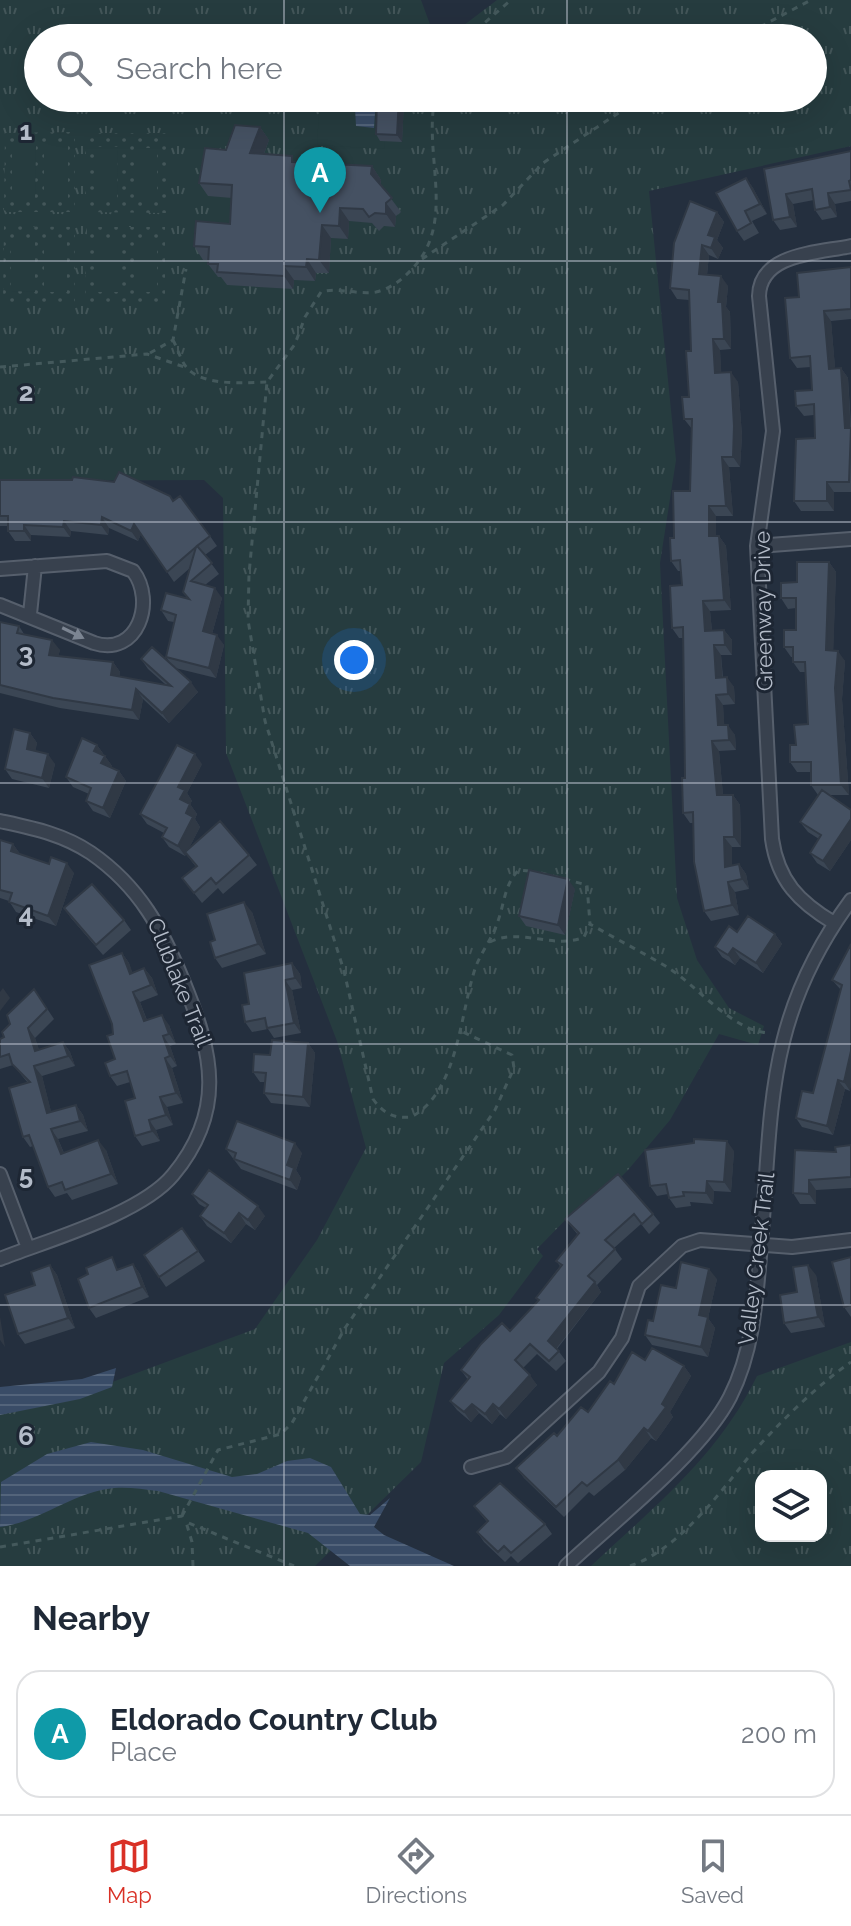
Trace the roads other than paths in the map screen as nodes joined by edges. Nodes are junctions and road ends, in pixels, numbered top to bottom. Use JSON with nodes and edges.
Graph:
{"nodes":[{"id":1,"x":851,"y":246,"type":"edge"},
{"id":2,"x":851,"y":539,"type":"edge"},
{"id":3,"x":757,"y":546,"type":"junction"},
{"id":4,"x":35,"y":566,"type":"junction"},
{"id":5,"x":0,"y":569,"type":"edge"},
{"id":6,"x":0,"y":605,"type":"edge"},
{"id":7,"x":30,"y":614,"type":"junction"},
{"id":8,"x":0,"y":821,"type":"edge"},
{"id":9,"x":851,"y":900,"type":"edge"},
{"id":10,"x":834,"y":923,"type":"junction"},
{"id":11,"x":0,"y":1174,"type":"edge"},
{"id":12,"x":851,"y":1240,"type":"edge"},
{"id":13,"x":761,"y":1245,"type":"junction"},
{"id":14,"x":28,"y":1248,"type":"junction"},
{"id":15,"x":0,"y":1259,"type":"edge"},
{"id":16,"x":471,"y":1467,"type":"dead end"},
{"id":17,"x":566,"y":1566,"type":"edge"}],
"edges":[{"from":1,"to":3,"type":"street","name":"Greenway Drive"},
{"from":2,"to":3,"type":"street"},
{"from":3,"to":10,"type":"street","name":"Greenway Drive"},
{"from":4,"to":5,"type":"street"},
{"from":4,"to":7,"type":"street"},
{"from":7,"to":4,"type":"street","one_way":true},
{"from":6,"to":7,"type":"street"},
{"from":8,"to":14,"type":"street","name":"Clublake Trail"},
{"from":9,"to":10,"type":"street","name":"Valley Creek Trail"},
{"from":10,"to":13,"type":"street","name":"Valley Creek Trail"},
{"from":11,"to":14,"type":"street"},
{"from":12,"to":13,"type":"street"},
{"from":13,"to":16,"type":"street"},
{"from":13,"to":17,"type":"street","name":"Valley Creek Trail"},
{"from":14,"to":15,"type":"street","name":"Clublake Trail"}]}
